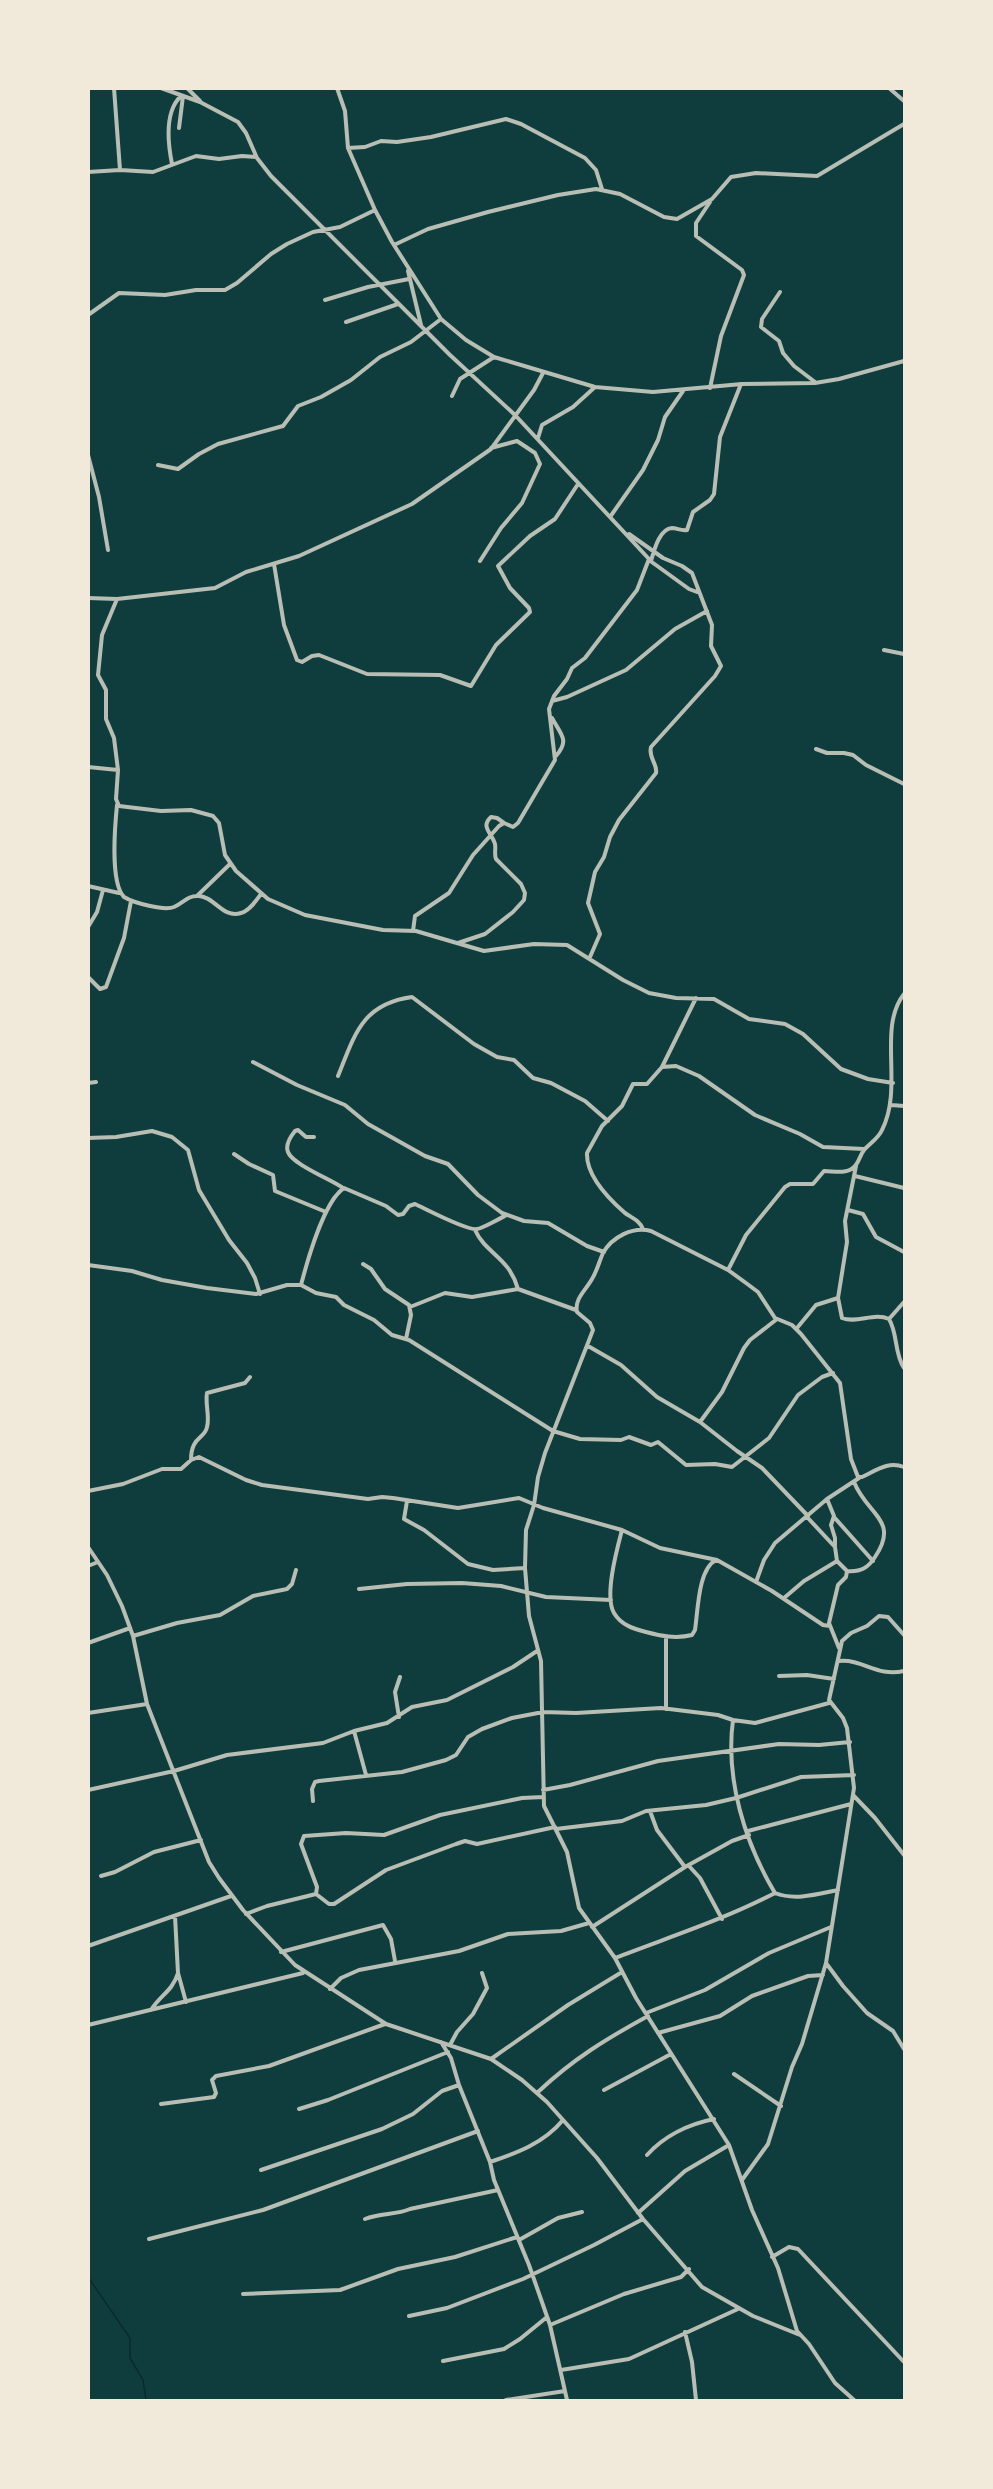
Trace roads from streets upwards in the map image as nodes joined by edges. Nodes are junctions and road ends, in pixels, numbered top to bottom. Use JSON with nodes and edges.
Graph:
{"nodes":[{"id":1,"x":114,"y":88,"type":"edge"},
{"id":2,"x":161,"y":88,"type":"edge"},
{"id":3,"x":186,"y":88,"type":"edge"},
{"id":4,"x":337,"y":88,"type":"edge"},
{"id":5,"x":889,"y":88,"type":"edge"},
{"id":6,"x":182,"y":96,"type":"junction"},
{"id":7,"x":904,"y":101,"type":"edge"},
{"id":8,"x":200,"y":102,"type":"junction"},
{"id":9,"x":904,"y":124,"type":"edge"},
{"id":10,"x":179,"y":128,"type":"dead end"},
{"id":11,"x":348,"y":148,"type":"junction"},
{"id":12,"x":257,"y":158,"type":"junction"},
{"id":13,"x":172,"y":164,"type":"junction"},
{"id":14,"x":120,"y":170,"type":"junction"},
{"id":15,"x":88,"y":172,"type":"edge"},
{"id":16,"x":602,"y":189,"type":"junction"},
{"id":17,"x":712,"y":199,"type":"junction"},
{"id":18,"x":375,"y":210,"type":"junction"},
{"id":19,"x":326,"y":229,"type":"junction"},
{"id":20,"x":394,"y":245,"type":"junction"},
{"id":21,"x":406,"y":264,"type":"junction"},
{"id":22,"x":409,"y":279,"type":"junction"},
{"id":23,"x":379,"y":285,"type":"junction"},
{"id":24,"x":780,"y":292,"type":"dead end"},
{"id":25,"x":325,"y":300,"type":"dead end"},
{"id":26,"x":398,"y":304,"type":"junction"},
{"id":27,"x":88,"y":315,"type":"edge"},
{"id":28,"x":441,"y":319,"type":"junction"},
{"id":29,"x":346,"y":322,"type":"dead end"},
{"id":30,"x":421,"y":326,"type":"junction"},
{"id":31,"x":426,"y":331,"type":"junction"},
{"id":32,"x":495,"y":357,"type":"junction"},
{"id":33,"x":904,"y":361,"type":"edge"},
{"id":34,"x":469,"y":373,"type":"junction"},
{"id":35,"x":543,"y":373,"type":"junction"},
{"id":36,"x":815,"y":383,"type":"junction"},
{"id":37,"x":742,"y":384,"type":"junction"},
{"id":38,"x":595,"y":387,"type":"junction"},
{"id":39,"x":710,"y":388,"type":"junction"},
{"id":40,"x":683,"y":390,"type":"junction"},
{"id":41,"x":452,"y":396,"type":"dead end"},
{"id":42,"x":515,"y":415,"type":"junction"},
{"id":43,"x":537,"y":439,"type":"junction"},
{"id":44,"x":491,"y":449,"type":"junction"},
{"id":45,"x":88,"y":455,"type":"edge"},
{"id":46,"x":158,"y":465,"type":"dead end"},
{"id":47,"x":578,"y":483,"type":"junction"},
{"id":48,"x":610,"y":517,"type":"junction"},
{"id":49,"x":624,"y":531,"type":"junction"},
{"id":50,"x":108,"y":550,"type":"dead end"},
{"id":51,"x":654,"y":552,"type":"junction"},
{"id":52,"x":650,"y":560,"type":"junction"},
{"id":53,"x":480,"y":561,"type":"dead end"},
{"id":54,"x":274,"y":564,"type":"junction"},
{"id":55,"x":698,"y":592,"type":"junction"},
{"id":56,"x":88,"y":598,"type":"edge"},
{"id":57,"x":117,"y":599,"type":"junction"},
{"id":58,"x":707,"y":611,"type":"junction"},
{"id":59,"x":884,"y":650,"type":"dead end"},
{"id":60,"x":904,"y":654,"type":"edge"},
{"id":61,"x":551,"y":701,"type":"junction"},
{"id":62,"x":551,"y":715,"type":"junction"},
{"id":63,"x":816,"y":749,"type":"dead end"},
{"id":64,"x":555,"y":756,"type":"junction"},
{"id":65,"x":88,"y":767,"type":"edge"},
{"id":66,"x":118,"y":770,"type":"junction"},
{"id":67,"x":904,"y":784,"type":"edge"},
{"id":68,"x":117,"y":805,"type":"junction"},
{"id":69,"x":504,"y":824,"type":"junction"},
{"id":70,"x":490,"y":836,"type":"junction"},
{"id":71,"x":230,"y":864,"type":"junction"},
{"id":72,"x":88,"y":886,"type":"edge"},
{"id":73,"x":103,"y":890,"type":"junction"},
{"id":74,"x":120,"y":893,"type":"junction"},
{"id":75,"x":261,"y":894,"type":"junction"},
{"id":76,"x":198,"y":896,"type":"junction"},
{"id":77,"x":131,"y":901,"type":"junction"},
{"id":78,"x":88,"y":927,"type":"edge"},
{"id":79,"x":413,"y":931,"type":"junction"},
{"id":80,"x":457,"y":943,"type":"junction"},
{"id":81,"x":590,"y":957,"type":"junction"},
{"id":82,"x":88,"y":977,"type":"edge"},
{"id":83,"x":904,"y":994,"type":"edge"},
{"id":84,"x":696,"y":998,"type":"junction"},
{"id":85,"x":253,"y":1062,"type":"dead end"},
{"id":86,"x":662,"y":1067,"type":"junction"},
{"id":87,"x":338,"y":1076,"type":"dead end"},
{"id":88,"x":96,"y":1082,"type":"dead end"},
{"id":89,"x":88,"y":1083,"type":"edge"},
{"id":90,"x":893,"y":1083,"type":"junction"},
{"id":91,"x":891,"y":1105,"type":"junction"},
{"id":92,"x":904,"y":1106,"type":"edge"},
{"id":93,"x":608,"y":1120,"type":"junction"},
{"id":94,"x":314,"y":1137,"type":"dead end"},
{"id":95,"x":88,"y":1138,"type":"edge"},
{"id":96,"x":864,"y":1149,"type":"junction"},
{"id":97,"x":234,"y":1154,"type":"dead end"},
{"id":98,"x":856,"y":1166,"type":"junction"},
{"id":99,"x":855,"y":1176,"type":"junction"},
{"id":100,"x":344,"y":1188,"type":"junction"},
{"id":101,"x":904,"y":1188,"type":"edge"},
{"id":102,"x":848,"y":1210,"type":"junction"},
{"id":103,"x":326,"y":1212,"type":"junction"},
{"id":104,"x":507,"y":1215,"type":"junction"},
{"id":105,"x":643,"y":1228,"type":"junction"},
{"id":106,"x":475,"y":1229,"type":"junction"},
{"id":107,"x":604,"y":1252,"type":"junction"},
{"id":108,"x":904,"y":1252,"type":"edge"},
{"id":109,"x":363,"y":1264,"type":"dead end"},
{"id":110,"x":88,"y":1265,"type":"edge"},
{"id":111,"x":728,"y":1270,"type":"junction"},
{"id":112,"x":301,"y":1285,"type":"junction"},
{"id":113,"x":518,"y":1289,"type":"junction"},
{"id":114,"x":260,"y":1294,"type":"junction"},
{"id":115,"x":838,"y":1298,"type":"junction"},
{"id":116,"x":904,"y":1302,"type":"edge"},
{"id":117,"x":410,"y":1307,"type":"junction"},
{"id":118,"x":576,"y":1310,"type":"junction"},
{"id":119,"x":889,"y":1318,"type":"junction"},
{"id":120,"x":777,"y":1319,"type":"junction"},
{"id":121,"x":797,"y":1328,"type":"junction"},
{"id":122,"x":406,"y":1339,"type":"junction"},
{"id":123,"x":588,"y":1346,"type":"junction"},
{"id":124,"x":904,"y":1368,"type":"edge"},
{"id":125,"x":833,"y":1373,"type":"junction"},
{"id":126,"x":250,"y":1377,"type":"dead end"},
{"id":127,"x":700,"y":1422,"type":"junction"},
{"id":128,"x":553,"y":1431,"type":"junction"},
{"id":129,"x":745,"y":1456,"type":"junction"},
{"id":130,"x":191,"y":1460,"type":"junction"},
{"id":131,"x":904,"y":1467,"type":"edge"},
{"id":132,"x":859,"y":1478,"type":"junction"},
{"id":133,"x":854,"y":1482,"type":"junction"},
{"id":134,"x":88,"y":1491,"type":"edge"},
{"id":135,"x":827,"y":1499,"type":"junction"},
{"id":136,"x":407,"y":1501,"type":"junction"},
{"id":137,"x":534,"y":1505,"type":"junction"},
{"id":138,"x":807,"y":1517,"type":"junction"},
{"id":139,"x":834,"y":1517,"type":"junction"},
{"id":140,"x":622,"y":1530,"type":"junction"},
{"id":141,"x":835,"y":1547,"type":"junction"},
{"id":142,"x":88,"y":1548,"type":"edge"},
{"id":143,"x":717,"y":1560,"type":"junction"},
{"id":144,"x":837,"y":1561,"type":"junction"},
{"id":145,"x":873,"y":1561,"type":"junction"},
{"id":146,"x":98,"y":1562,"type":"junction"},
{"id":147,"x":88,"y":1566,"type":"edge"},
{"id":148,"x":525,"y":1568,"type":"junction"},
{"id":149,"x":296,"y":1570,"type":"dead end"},
{"id":150,"x":848,"y":1571,"type":"junction"},
{"id":151,"x":756,"y":1582,"type":"junction"},
{"id":152,"x":359,"y":1589,"type":"dead end"},
{"id":153,"x":528,"y":1592,"type":"junction"},
{"id":154,"x":784,"y":1598,"type":"junction"},
{"id":155,"x":611,"y":1600,"type":"junction"},
{"id":156,"x":830,"y":1626,"type":"junction"},
{"id":157,"x":130,"y":1628,"type":"junction"},
{"id":158,"x":904,"y":1635,"type":"edge"},
{"id":159,"x":133,"y":1636,"type":"junction"},
{"id":160,"x":666,"y":1637,"type":"junction"},
{"id":161,"x":88,"y":1643,"type":"edge"},
{"id":162,"x":839,"y":1648,"type":"junction"},
{"id":163,"x":537,"y":1651,"type":"junction"},
{"id":164,"x":838,"y":1661,"type":"junction"},
{"id":165,"x":904,"y":1671,"type":"edge"},
{"id":166,"x":778,"y":1676,"type":"dead end"},
{"id":167,"x":400,"y":1677,"type":"dead end"},
{"id":168,"x":834,"y":1679,"type":"junction"},
{"id":169,"x":829,"y":1703,"type":"junction"},
{"id":170,"x":147,"y":1704,"type":"junction"},
{"id":171,"x":666,"y":1709,"type":"junction"},
{"id":172,"x":543,"y":1712,"type":"junction"},
{"id":173,"x":88,"y":1713,"type":"edge"},
{"id":174,"x":399,"y":1717,"type":"junction"},
{"id":175,"x":733,"y":1720,"type":"junction"},
{"id":176,"x":354,"y":1731,"type":"junction"},
{"id":177,"x":850,"y":1742,"type":"junction"},
{"id":178,"x":730,"y":1751,"type":"junction"},
{"id":179,"x":174,"y":1771,"type":"junction"},
{"id":180,"x":366,"y":1775,"type":"junction"},
{"id":181,"x":854,"y":1775,"type":"junction"},
{"id":182,"x":88,"y":1790,"type":"edge"},
{"id":183,"x":543,"y":1790,"type":"junction"},
{"id":184,"x":853,"y":1796,"type":"junction"},
{"id":185,"x":543,"y":1797,"type":"junction"},
{"id":186,"x":736,"y":1798,"type":"junction"},
{"id":187,"x":313,"y":1801,"type":"dead end"},
{"id":188,"x":851,"y":1804,"type":"junction"},
{"id":189,"x":650,"y":1811,"type":"junction"},
{"id":190,"x":555,"y":1828,"type":"junction"},
{"id":191,"x":748,"y":1833,"type":"junction"},
{"id":192,"x":201,"y":1840,"type":"junction"},
{"id":193,"x":904,"y":1855,"type":"edge"},
{"id":194,"x":687,"y":1867,"type":"junction"},
{"id":195,"x":101,"y":1876,"type":"dead end"},
{"id":196,"x":838,"y":1890,"type":"junction"},
{"id":197,"x":775,"y":1893,"type":"junction"},
{"id":198,"x":316,"y":1894,"type":"junction"},
{"id":199,"x":231,"y":1896,"type":"junction"},
{"id":200,"x":246,"y":1914,"type":"junction"},
{"id":201,"x":175,"y":1916,"type":"junction"},
{"id":202,"x":722,"y":1919,"type":"junction"},
{"id":203,"x":591,"y":1925,"type":"junction"},
{"id":204,"x":831,"y":1927,"type":"junction"},
{"id":205,"x":88,"y":1946,"type":"edge"},
{"id":206,"x":281,"y":1952,"type":"junction"},
{"id":207,"x":615,"y":1958,"type":"junction"},
{"id":208,"x":395,"y":1962,"type":"junction"},
{"id":209,"x":826,"y":1963,"type":"junction"},
{"id":210,"x":622,"y":1972,"type":"junction"},
{"id":211,"x":178,"y":1973,"type":"junction"},
{"id":212,"x":304,"y":1973,"type":"junction"},
{"id":213,"x":482,"y":1973,"type":"dead end"},
{"id":214,"x":823,"y":1975,"type":"junction"},
{"id":215,"x":330,"y":1989,"type":"junction"},
{"id":216,"x":186,"y":2002,"type":"junction"},
{"id":217,"x":151,"y":2010,"type":"junction"},
{"id":218,"x":647,"y":2014,"type":"junction"},
{"id":219,"x":386,"y":2024,"type":"junction"},
{"id":220,"x":88,"y":2025,"type":"edge"},
{"id":221,"x":658,"y":2033,"type":"junction"},
{"id":222,"x":441,"y":2041,"type":"junction"},
{"id":223,"x":450,"y":2045,"type":"junction"},
{"id":224,"x":904,"y":2049,"type":"edge"},
{"id":225,"x":448,"y":2052,"type":"junction"},
{"id":226,"x":671,"y":2054,"type":"junction"},
{"id":227,"x":491,"y":2059,"type":"junction"},
{"id":228,"x":734,"y":2074,"type":"dead end"},
{"id":229,"x":459,"y":2085,"type":"junction"},
{"id":230,"x":604,"y":2090,"type":"dead end"},
{"id":231,"x":538,"y":2092,"type":"junction"},
{"id":232,"x":161,"y":2104,"type":"dead end"},
{"id":233,"x":781,"y":2106,"type":"junction"},
{"id":234,"x":299,"y":2109,"type":"dead end"},
{"id":235,"x":563,"y":2119,"type":"junction"},
{"id":236,"x":714,"y":2119,"type":"junction"},
{"id":237,"x":477,"y":2131,"type":"junction"},
{"id":238,"x":729,"y":2145,"type":"junction"},
{"id":239,"x":647,"y":2156,"type":"dead end"},
{"id":240,"x":490,"y":2162,"type":"junction"},
{"id":241,"x":261,"y":2170,"type":"dead end"},
{"id":242,"x":742,"y":2180,"type":"junction"},
{"id":243,"x":498,"y":2190,"type":"junction"},
{"id":244,"x":582,"y":2212,"type":"dead end"},
{"id":245,"x":638,"y":2213,"type":"junction"},
{"id":246,"x":364,"y":2219,"type":"dead end"},
{"id":247,"x":643,"y":2219,"type":"junction"},
{"id":248,"x":518,"y":2238,"type":"junction"},
{"id":249,"x":149,"y":2239,"type":"dead end"},
{"id":250,"x":772,"y":2257,"type":"junction"},
{"id":251,"x":689,"y":2269,"type":"junction"},
{"id":252,"x":532,"y":2274,"type":"junction"},
{"id":253,"x":243,"y":2294,"type":"dead end"},
{"id":254,"x":739,"y":2308,"type":"junction"},
{"id":255,"x":410,"y":2316,"type":"dead end"},
{"id":256,"x":547,"y":2317,"type":"junction"},
{"id":257,"x":550,"y":2325,"type":"junction"},
{"id":258,"x":685,"y":2332,"type":"junction"},
{"id":259,"x":801,"y":2336,"type":"junction"},
{"id":260,"x":443,"y":2361,"type":"dead end"},
{"id":261,"x":904,"y":2362,"type":"edge"},
{"id":262,"x":561,"y":2370,"type":"junction"},
{"id":263,"x":565,"y":2391,"type":"junction"},
{"id":264,"x":506,"y":2400,"type":"edge"},
{"id":265,"x":567,"y":2400,"type":"edge"},
{"id":266,"x":696,"y":2400,"type":"edge"},
{"id":267,"x":854,"y":2400,"type":"edge"}],
"edges":[{"from":1,"to":14,"type":"street"},
{"from":2,"to":6,"type":"street"},
{"from":3,"to":8,"type":"street"},
{"from":4,"to":11,"type":"street"},
{"from":5,"to":7,"type":"street"},
{"from":6,"to":8,"type":"street"},
{"from":6,"to":10,"type":"street"},
{"from":6,"to":13,"type":"street"},
{"from":8,"to":12,"type":"street"},
{"from":9,"to":17,"type":"street"},
{"from":11,"to":16,"type":"street"},
{"from":11,"to":18,"type":"street"},
{"from":12,"to":13,"type":"street"},
{"from":12,"to":19,"type":"street"},
{"from":13,"to":14,"type":"street"},
{"from":14,"to":15,"type":"street"},
{"from":16,"to":17,"type":"street"},
{"from":16,"to":20,"type":"street"},
{"from":17,"to":39,"type":"street"},
{"from":18,"to":19,"type":"street"},
{"from":18,"to":20,"type":"street"},
{"from":19,"to":23,"type":"street"},
{"from":19,"to":27,"type":"street"},
{"from":20,"to":21,"type":"street"},
{"from":21,"to":22,"type":"street"},
{"from":21,"to":28,"type":"street"},
{"from":22,"to":23,"type":"street"},
{"from":22,"to":30,"type":"street"},
{"from":23,"to":25,"type":"street"},
{"from":23,"to":26,"type":"street"},
{"from":24,"to":36,"type":"street"},
{"from":26,"to":29,"type":"street"},
{"from":26,"to":30,"type":"street"},
{"from":28,"to":31,"type":"street"},
{"from":28,"to":32,"type":"street"},
{"from":30,"to":31,"type":"street"},
{"from":31,"to":34,"type":"street"},
{"from":31,"to":46,"type":"street"},
{"from":32,"to":34,"type":"street"},
{"from":32,"to":35,"type":"street"},
{"from":33,"to":36,"type":"street"},
{"from":34,"to":41,"type":"street"},
{"from":34,"to":42,"type":"street"},
{"from":35,"to":38,"type":"street"},
{"from":35,"to":42,"type":"street"},
{"from":36,"to":37,"type":"street"},
{"from":37,"to":39,"type":"street"},
{"from":37,"to":51,"type":"street"},
{"from":38,"to":40,"type":"street"},
{"from":38,"to":43,"type":"street"},
{"from":39,"to":40,"type":"street"},
{"from":40,"to":48,"type":"street"},
{"from":42,"to":43,"type":"street"},
{"from":42,"to":44,"type":"street"},
{"from":43,"to":47,"type":"street"},
{"from":44,"to":53,"type":"street"},
{"from":44,"to":54,"type":"street"},
{"from":45,"to":50,"type":"street"},
{"from":47,"to":48,"type":"street"},
{"from":47,"to":54,"type":"street"},
{"from":48,"to":49,"type":"street"},
{"from":49,"to":51,"type":"street"},
{"from":49,"to":52,"type":"street"},
{"from":51,"to":52,"type":"street"},
{"from":51,"to":55,"type":"street"},
{"from":52,"to":55,"type":"street"},
{"from":52,"to":61,"type":"street"},
{"from":54,"to":57,"type":"street"},
{"from":55,"to":58,"type":"street"},
{"from":56,"to":57,"type":"street"},
{"from":57,"to":66,"type":"street"},
{"from":58,"to":61,"type":"street"},
{"from":58,"to":81,"type":"street"},
{"from":59,"to":60,"type":"street"},
{"from":61,"to":62,"type":"street"},
{"from":62,"to":64,"type":"street"},
{"from":62,"to":64,"type":"street"},
{"from":63,"to":67,"type":"street"},
{"from":64,"to":69,"type":"street"},
{"from":65,"to":66,"type":"street"},
{"from":66,"to":68,"type":"street"},
{"from":68,"to":71,"type":"street"},
{"from":68,"to":74,"type":"street"},
{"from":69,"to":70,"type":"street"},
{"from":69,"to":70,"type":"street"},
{"from":70,"to":79,"type":"street"},
{"from":70,"to":80,"type":"street"},
{"from":71,"to":75,"type":"street"},
{"from":71,"to":76,"type":"street"},
{"from":72,"to":73,"type":"street"},
{"from":73,"to":74,"type":"street"},
{"from":73,"to":78,"type":"street"},
{"from":74,"to":77,"type":"street"},
{"from":75,"to":76,"type":"street"},
{"from":75,"to":79,"type":"street"},
{"from":76,"to":77,"type":"street"},
{"from":77,"to":82,"type":"street"},
{"from":79,"to":80,"type":"street"},
{"from":80,"to":81,"type":"street"},
{"from":81,"to":84,"type":"street"},
{"from":83,"to":90,"type":"street"},
{"from":84,"to":86,"type":"street"},
{"from":84,"to":90,"type":"street"},
{"from":85,"to":104,"type":"street"},
{"from":86,"to":93,"type":"street"},
{"from":86,"to":96,"type":"street"},
{"from":87,"to":93,"type":"street"},
{"from":88,"to":89,"type":"street"},
{"from":90,"to":91,"type":"street"},
{"from":91,"to":92,"type":"street"},
{"from":91,"to":96,"type":"street"},
{"from":93,"to":105,"type":"street"},
{"from":94,"to":100,"type":"street"},
{"from":95,"to":114,"type":"street"},
{"from":96,"to":98,"type":"street"},
{"from":97,"to":103,"type":"street"},
{"from":98,"to":99,"type":"street"},
{"from":98,"to":111,"type":"street"},
{"from":99,"to":101,"type":"street"},
{"from":99,"to":102,"type":"street"},
{"from":100,"to":103,"type":"street"},
{"from":100,"to":106,"type":"street"},
{"from":102,"to":108,"type":"street"},
{"from":102,"to":115,"type":"street"},
{"from":103,"to":112,"type":"street"},
{"from":104,"to":106,"type":"street"},
{"from":104,"to":107,"type":"street"},
{"from":105,"to":107,"type":"street"},
{"from":105,"to":111,"type":"street"},
{"from":106,"to":113,"type":"street"},
{"from":107,"to":118,"type":"street"},
{"from":109,"to":117,"type":"street"},
{"from":110,"to":114,"type":"street"},
{"from":111,"to":120,"type":"street"},
{"from":112,"to":114,"type":"street"},
{"from":112,"to":122,"type":"street"},
{"from":113,"to":117,"type":"street"},
{"from":113,"to":118,"type":"street"},
{"from":115,"to":119,"type":"street"},
{"from":115,"to":121,"type":"street"},
{"from":116,"to":119,"type":"street"},
{"from":117,"to":122,"type":"street"},
{"from":118,"to":123,"type":"street"},
{"from":119,"to":124,"type":"street"},
{"from":120,"to":121,"type":"street"},
{"from":120,"to":127,"type":"street"},
{"from":121,"to":125,"type":"street"},
{"from":122,"to":128,"type":"street"},
{"from":123,"to":127,"type":"street"},
{"from":123,"to":128,"type":"street"},
{"from":125,"to":129,"type":"street"},
{"from":125,"to":132,"type":"street"},
{"from":126,"to":130,"type":"street"},
{"from":127,"to":129,"type":"street"},
{"from":128,"to":129,"type":"street"},
{"from":128,"to":137,"type":"street"},
{"from":129,"to":138,"type":"street"},
{"from":130,"to":134,"type":"street"},
{"from":130,"to":136,"type":"street"},
{"from":131,"to":132,"type":"street"},
{"from":132,"to":133,"type":"street"},
{"from":133,"to":135,"type":"street"},
{"from":133,"to":145,"type":"street"},
{"from":135,"to":138,"type":"street"},
{"from":135,"to":139,"type":"street"},
{"from":136,"to":137,"type":"street"},
{"from":136,"to":148,"type":"street"},
{"from":137,"to":140,"type":"street"},
{"from":137,"to":148,"type":"street"},
{"from":138,"to":141,"type":"street"},
{"from":138,"to":151,"type":"street"},
{"from":139,"to":141,"type":"street"},
{"from":139,"to":145,"type":"street"},
{"from":140,"to":143,"type":"street"},
{"from":140,"to":155,"type":"street"},
{"from":141,"to":144,"type":"street"},
{"from":142,"to":146,"type":"street"},
{"from":143,"to":151,"type":"street"},
{"from":143,"to":160,"type":"street"},
{"from":144,"to":150,"type":"street"},
{"from":144,"to":154,"type":"street"},
{"from":145,"to":150,"type":"street"},
{"from":146,"to":147,"type":"street"},
{"from":146,"to":157,"type":"street"},
{"from":148,"to":153,"type":"street"},
{"from":149,"to":159,"type":"street"},
{"from":150,"to":156,"type":"street"},
{"from":151,"to":154,"type":"street"},
{"from":152,"to":153,"type":"street"},
{"from":153,"to":155,"type":"street"},
{"from":153,"to":163,"type":"street"},
{"from":154,"to":156,"type":"street"},
{"from":155,"to":160,"type":"street"},
{"from":156,"to":162,"type":"street"},
{"from":157,"to":159,"type":"street"},
{"from":157,"to":161,"type":"street"},
{"from":158,"to":162,"type":"street"},
{"from":159,"to":170,"type":"street"},
{"from":160,"to":171,"type":"street"},
{"from":162,"to":164,"type":"street"},
{"from":163,"to":172,"type":"street"},
{"from":163,"to":174,"type":"street"},
{"from":164,"to":165,"type":"street"},
{"from":164,"to":168,"type":"street"},
{"from":166,"to":168,"type":"street"},
{"from":167,"to":174,"type":"street"},
{"from":168,"to":169,"type":"street"},
{"from":169,"to":175,"type":"street"},
{"from":169,"to":177,"type":"street"},
{"from":170,"to":173,"type":"street"},
{"from":170,"to":179,"type":"street"},
{"from":171,"to":172,"type":"street"},
{"from":171,"to":175,"type":"street"},
{"from":172,"to":180,"type":"street"},
{"from":172,"to":183,"type":"street"},
{"from":174,"to":176,"type":"street"},
{"from":175,"to":178,"type":"street"},
{"from":176,"to":179,"type":"street"},
{"from":176,"to":180,"type":"street"},
{"from":177,"to":178,"type":"street"},
{"from":177,"to":181,"type":"street"},
{"from":178,"to":183,"type":"street"},
{"from":178,"to":186,"type":"street"},
{"from":179,"to":182,"type":"street"},
{"from":179,"to":192,"type":"street"},
{"from":180,"to":187,"type":"street"},
{"from":181,"to":184,"type":"street"},
{"from":181,"to":186,"type":"street"},
{"from":183,"to":185,"type":"street"},
{"from":184,"to":188,"type":"street"},
{"from":184,"to":193,"type":"street"},
{"from":185,"to":190,"type":"street"},
{"from":185,"to":198,"type":"street"},
{"from":186,"to":189,"type":"street"},
{"from":186,"to":191,"type":"street"},
{"from":188,"to":191,"type":"street"},
{"from":188,"to":196,"type":"street"},
{"from":189,"to":190,"type":"street"},
{"from":189,"to":194,"type":"street"},
{"from":190,"to":198,"type":"street"},
{"from":190,"to":203,"type":"street"},
{"from":191,"to":194,"type":"street"},
{"from":191,"to":197,"type":"street"},
{"from":192,"to":195,"type":"street"},
{"from":192,"to":199,"type":"street"},
{"from":194,"to":202,"type":"street"},
{"from":194,"to":203,"type":"street"},
{"from":196,"to":197,"type":"street"},
{"from":196,"to":204,"type":"street"},
{"from":197,"to":202,"type":"street"},
{"from":198,"to":200,"type":"street"},
{"from":199,"to":200,"type":"street"},
{"from":199,"to":201,"type":"street"},
{"from":200,"to":206,"type":"street"},
{"from":201,"to":205,"type":"street"},
{"from":201,"to":211,"type":"street"},
{"from":202,"to":207,"type":"street"},
{"from":203,"to":207,"type":"street"},
{"from":203,"to":208,"type":"street"},
{"from":204,"to":209,"type":"street"},
{"from":204,"to":218,"type":"street"},
{"from":206,"to":208,"type":"street"},
{"from":206,"to":212,"type":"street"},
{"from":207,"to":210,"type":"street"},
{"from":208,"to":215,"type":"street"},
{"from":209,"to":214,"type":"street"},
{"from":209,"to":224,"type":"street"},
{"from":210,"to":218,"type":"street"},
{"from":210,"to":227,"type":"street"},
{"from":211,"to":216,"type":"street"},
{"from":211,"to":217,"type":"street"},
{"from":212,"to":215,"type":"street"},
{"from":212,"to":216,"type":"street"},
{"from":213,"to":223,"type":"street"},
{"from":214,"to":221,"type":"street"},
{"from":214,"to":233,"type":"street"},
{"from":215,"to":219,"type":"street"},
{"from":216,"to":217,"type":"street"},
{"from":217,"to":220,"type":"street"},
{"from":218,"to":221,"type":"street"},
{"from":218,"to":231,"type":"street"},
{"from":219,"to":222,"type":"street"},
{"from":219,"to":232,"type":"street"},
{"from":221,"to":226,"type":"street"},
{"from":222,"to":223,"type":"street"},
{"from":222,"to":225,"type":"street"},
{"from":223,"to":227,"type":"street"},
{"from":225,"to":229,"type":"street"},
{"from":225,"to":234,"type":"street"},
{"from":226,"to":230,"type":"street"},
{"from":226,"to":236,"type":"street"},
{"from":227,"to":231,"type":"street"},
{"from":228,"to":233,"type":"street"},
{"from":229,"to":237,"type":"street"},
{"from":229,"to":241,"type":"street"},
{"from":231,"to":235,"type":"street"},
{"from":233,"to":242,"type":"street"},
{"from":235,"to":240,"type":"street"},
{"from":235,"to":245,"type":"street"},
{"from":236,"to":238,"type":"street"},
{"from":236,"to":239,"type":"street"},
{"from":237,"to":240,"type":"street"},
{"from":237,"to":249,"type":"street"},
{"from":238,"to":242,"type":"street"},
{"from":238,"to":245,"type":"street"},
{"from":240,"to":243,"type":"street"},
{"from":242,"to":250,"type":"street"},
{"from":243,"to":246,"type":"street"},
{"from":243,"to":248,"type":"street"},
{"from":244,"to":248,"type":"street"},
{"from":245,"to":247,"type":"street"},
{"from":247,"to":251,"type":"street"},
{"from":247,"to":252,"type":"street"},
{"from":248,"to":252,"type":"street"},
{"from":248,"to":253,"type":"street"},
{"from":250,"to":259,"type":"street"},
{"from":250,"to":261,"type":"street"},
{"from":251,"to":254,"type":"street"},
{"from":251,"to":257,"type":"street"},
{"from":252,"to":255,"type":"street"},
{"from":252,"to":256,"type":"street"},
{"from":254,"to":258,"type":"street"},
{"from":254,"to":259,"type":"street"},
{"from":256,"to":257,"type":"street"},
{"from":256,"to":260,"type":"street"},
{"from":257,"to":262,"type":"street"},
{"from":258,"to":262,"type":"street"},
{"from":258,"to":266,"type":"street"},
{"from":259,"to":267,"type":"street"},
{"from":262,"to":263,"type":"street"},
{"from":263,"to":264,"type":"street"},
{"from":263,"to":265,"type":"street"}]}
